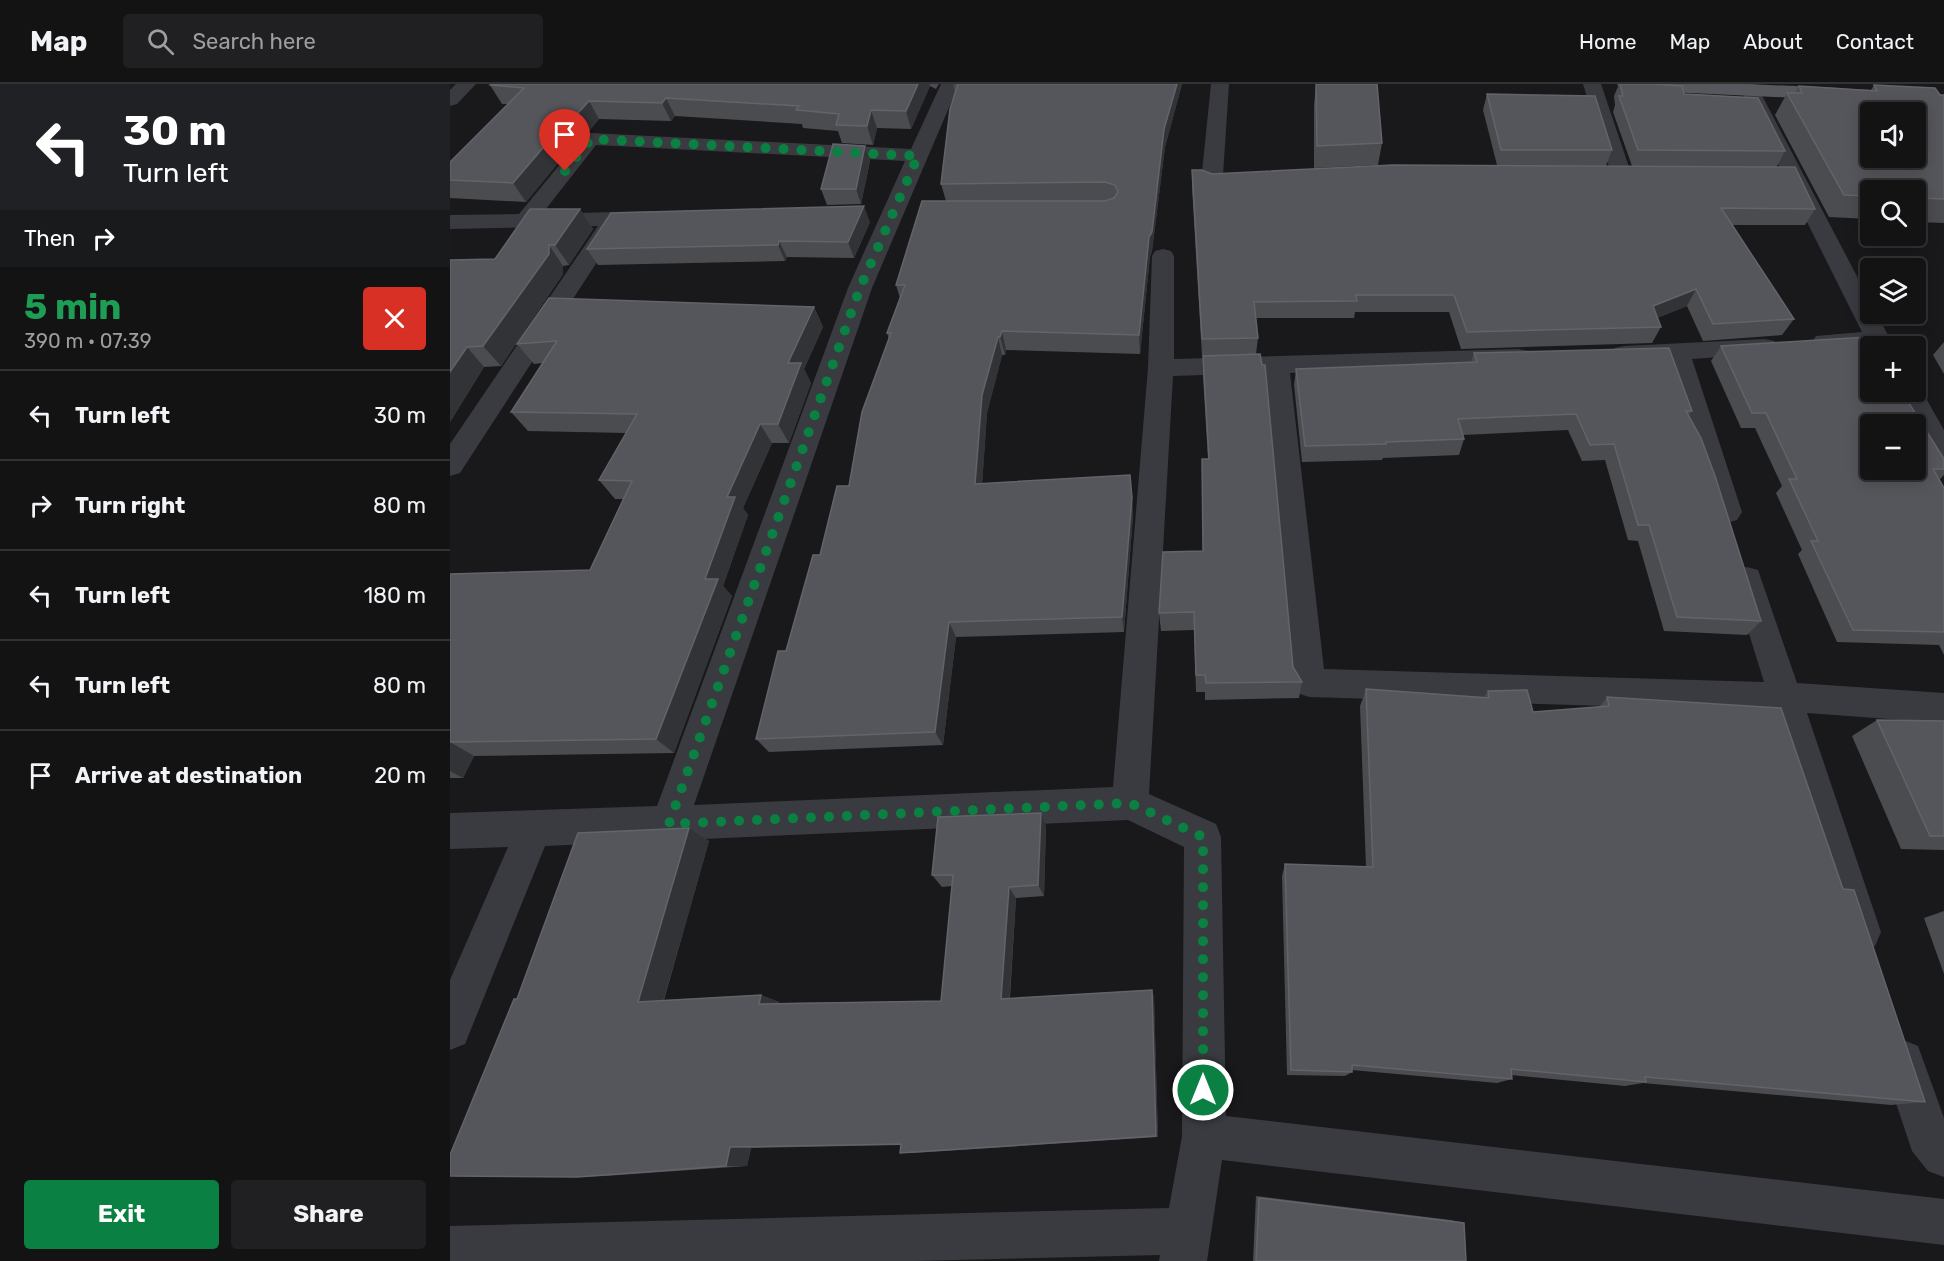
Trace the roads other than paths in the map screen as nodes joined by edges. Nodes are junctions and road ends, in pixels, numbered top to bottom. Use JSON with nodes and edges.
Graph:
{"nodes":[{"id":1,"x":467,"y":84,"type":"edge"},
{"id":2,"x":950,"y":84,"type":"edge"},
{"id":3,"x":1220,"y":84,"type":"edge"},
{"id":4,"x":1592,"y":84,"type":"edge"},
{"id":5,"x":1626,"y":84,"type":"edge"},
{"id":6,"x":1748,"y":86,"type":"edge"},
{"id":7,"x":1862,"y":96,"type":"edge"},
{"id":8,"x":450,"y":99,"type":"edge"},
{"id":9,"x":918,"y":156,"type":"junction"},
{"id":10,"x":1598,"y":173,"type":"edge"},
{"id":11,"x":1622,"y":173,"type":"junction"},
{"id":12,"x":1644,"y":173,"type":"edge"},
{"id":13,"x":1272,"y":179,"type":"edge"},
{"id":14,"x":672,"y":217,"type":"edge"},
{"id":15,"x":614,"y":219,"type":"junction"},
{"id":16,"x":525,"y":221,"type":"junction"},
{"id":17,"x":450,"y":222,"type":"edge"},
{"id":18,"x":1163,"y":256,"type":"dead end"},
{"id":19,"x":1876,"y":336,"type":"edge"},
{"id":20,"x":1860,"y":343,"type":"edge"},
{"id":21,"x":1677,"y":353,"type":"junction"},
{"id":22,"x":1606,"y":355,"type":"edge"},
{"id":23,"x":1547,"y":356,"type":"edge"},
{"id":24,"x":1276,"y":364,"type":"junction"},
{"id":25,"x":1161,"y":368,"type":"junction"},
{"id":26,"x":1915,"y":402,"type":"edge"},
{"id":27,"x":1944,"y":455,"type":"edge"},
{"id":28,"x":450,"y":466,"type":"edge"},
{"id":29,"x":1784,"y":697,"type":"junction"},
{"id":30,"x":1944,"y":708,"type":"edge"},
{"id":31,"x":1130,"y":803,"type":"junction"},
{"id":32,"x":669,"y":824,"type":"junction"},
{"id":33,"x":534,"y":830,"type":"junction"},
{"id":34,"x":450,"y":831,"type":"edge"},
{"id":35,"x":1873,"y":967,"type":"edge"},
{"id":36,"x":450,"y":1029,"type":"edge"},
{"id":37,"x":1895,"y":1034,"type":"edge"},
{"id":38,"x":1204,"y":1136,"type":"junction"},
{"id":39,"x":1944,"y":1155,"type":"edge"},
{"id":40,"x":1944,"y":1222,"type":"edge"},
{"id":41,"x":1185,"y":1246,"type":"edge"},
{"id":42,"x":450,"y":1249,"type":"edge"}],
"edges":[{"from":1,"to":8,"type":"street"},
{"from":2,"to":9,"type":"street"},
{"from":3,"to":13,"type":"street"},
{"from":4,"to":11,"type":"street"},
{"from":5,"to":6,"type":"main road"},
{"from":6,"to":7,"type":"main road"},
{"from":6,"to":19,"type":"street"},
{"from":9,"to":16,"type":"street"},
{"from":9,"to":32,"type":"street"},
{"from":10,"to":11,"type":"street"},
{"from":11,"to":12,"type":"street"},
{"from":14,"to":15,"type":"street"},
{"from":15,"to":16,"type":"street"},
{"from":15,"to":28,"type":"street"},
{"from":16,"to":17,"type":"street"},
{"from":18,"to":25,"type":"street"},
{"from":20,"to":21,"type":"street"},
{"from":21,"to":22,"type":"street"},
{"from":21,"to":29,"type":"street"},
{"from":23,"to":24,"type":"street"},
{"from":24,"to":25,"type":"street"},
{"from":24,"to":29,"type":"street"},
{"from":25,"to":31,"type":"street"},
{"from":26,"to":27,"type":"street"},
{"from":29,"to":30,"type":"street"},
{"from":29,"to":35,"type":"street"},
{"from":31,"to":32,"type":"street"},
{"from":31,"to":38,"type":"street"},
{"from":32,"to":33,"type":"street"},
{"from":33,"to":34,"type":"street"},
{"from":33,"to":36,"type":"street"},
{"from":37,"to":39,"type":"street"},
{"from":38,"to":40,"type":"street"},
{"from":38,"to":41,"type":"street"},
{"from":41,"to":42,"type":"street"}]}
